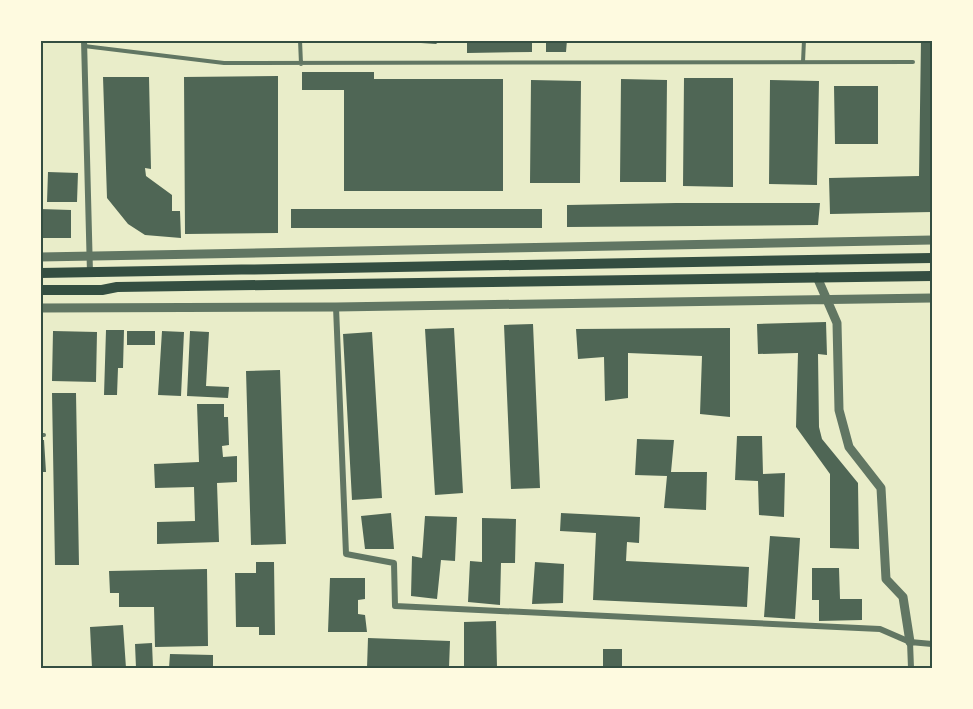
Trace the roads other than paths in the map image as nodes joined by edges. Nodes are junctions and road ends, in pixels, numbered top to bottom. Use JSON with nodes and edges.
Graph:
{"nodes":[{"id":1,"x":300,"y":40,"type":"edge"},
{"id":2,"x":804,"y":40,"type":"edge"},
{"id":3,"x":84,"y":43,"type":"edge"},
{"id":4,"x":803,"y":62,"type":"junction"},
{"id":5,"x":913,"y":62,"type":"dead end"},
{"id":6,"x":301,"y":64,"type":"junction"},
{"id":7,"x":933,"y":240,"type":"edge"},
{"id":8,"x":90,"y":254,"type":"junction"},
{"id":9,"x":40,"y":257,"type":"edge"},
{"id":10,"x":933,"y":258,"type":"edge"},
{"id":11,"x":40,"y":273,"type":"edge"},
{"id":12,"x":90,"y":273,"type":"junction"},
{"id":13,"x":933,"y":276,"type":"edge"},
{"id":14,"x":817,"y":278,"type":"junction"},
{"id":15,"x":40,"y":290,"type":"edge"},
{"id":16,"x":933,"y":298,"type":"edge"},
{"id":17,"x":826,"y":299,"type":"junction"},
{"id":18,"x":336,"y":307,"type":"junction"},
{"id":19,"x":40,"y":308,"type":"edge"},
{"id":20,"x":910,"y":642,"type":"junction"},
{"id":21,"x":933,"y":644,"type":"edge"},
{"id":22,"x":911,"y":669,"type":"edge"}],
"edges":[{"from":1,"to":6,"type":"lane"},
{"from":2,"to":4,"type":"lane"},
{"from":3,"to":6,"type":"lane"},
{"from":3,"to":8,"type":"street"},
{"from":4,"to":5,"type":"lane"},
{"from":4,"to":6,"type":"lane"},
{"from":7,"to":8,"type":"street"},
{"from":8,"to":9,"type":"street"},
{"from":8,"to":12,"type":"street"},
{"from":10,"to":12,"type":"main road"},
{"from":11,"to":12,"type":"main road"},
{"from":13,"to":14,"type":"main road"},
{"from":14,"to":15,"type":"main road"},
{"from":14,"to":17,"type":"street"},
{"from":16,"to":17,"type":"street"},
{"from":17,"to":18,"type":"street"},
{"from":17,"to":20,"type":"street"},
{"from":18,"to":19,"type":"street"},
{"from":18,"to":20,"type":"street"},
{"from":20,"to":21,"type":"street"},
{"from":20,"to":22,"type":"street"}]}
